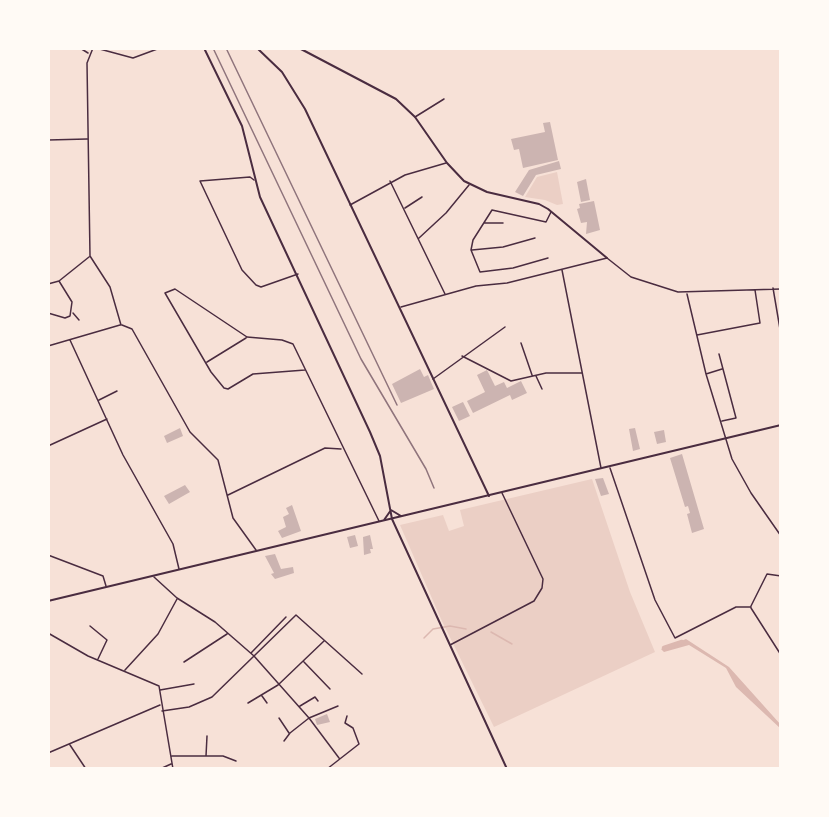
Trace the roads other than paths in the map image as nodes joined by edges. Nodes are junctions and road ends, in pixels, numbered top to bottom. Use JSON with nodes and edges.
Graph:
{"nodes":[{"id":1,"x":80,"y":48,"type":"edge"},
{"id":2,"x":95,"y":48,"type":"edge"},
{"id":3,"x":160,"y":48,"type":"edge"},
{"id":4,"x":204,"y":48,"type":"edge"},
{"id":5,"x":257,"y":48,"type":"edge"},
{"id":6,"x":299,"y":48,"type":"edge"},
{"id":7,"x":89,"y":54,"type":"junction"},
{"id":8,"x":444,"y":99,"type":"dead end"},
{"id":9,"x":415,"y":117,"type":"junction"},
{"id":10,"x":88,"y":139,"type":"junction"},
{"id":11,"x":48,"y":140,"type":"edge"},
{"id":12,"x":447,"y":163,"type":"junction"},
{"id":13,"x":255,"y":180,"type":"junction"},
{"id":14,"x":390,"y":181,"type":"junction"},
{"id":15,"x":469,"y":184,"type":"junction"},
{"id":16,"x":422,"y":197,"type":"dead end"},
{"id":17,"x":351,"y":205,"type":"junction"},
{"id":18,"x":404,"y":209,"type":"junction"},
{"id":19,"x":551,"y":211,"type":"junction"},
{"id":20,"x":484,"y":223,"type":"junction"},
{"id":21,"x":503,"y":223,"type":"dead end"},
{"id":22,"x":535,"y":237,"type":"dead end"},
{"id":23,"x":418,"y":239,"type":"junction"},
{"id":24,"x":471,"y":250,"type":"junction"},
{"id":25,"x":90,"y":256,"type":"junction"},
{"id":26,"x":549,"y":258,"type":"dead end"},
{"id":27,"x":607,"y":258,"type":"junction"},
{"id":28,"x":561,"y":269,"type":"junction"},
{"id":29,"x":298,"y":274,"type":"junction"},
{"id":30,"x":59,"y":281,"type":"junction"},
{"id":31,"x":48,"y":284,"type":"edge"},
{"id":32,"x":773,"y":288,"type":"junction"},
{"id":33,"x":755,"y":289,"type":"junction"},
{"id":34,"x":781,"y":289,"type":"edge"},
{"id":35,"x":687,"y":293,"type":"junction"},
{"id":36,"x":446,"y":295,"type":"junction"},
{"id":37,"x":399,"y":308,"type":"junction"},
{"id":38,"x":48,"y":313,"type":"edge"},
{"id":39,"x":72,"y":313,"type":"junction"},
{"id":40,"x":79,"y":320,"type":"dead end"},
{"id":41,"x":121,"y":325,"type":"junction"},
{"id":42,"x":505,"y":327,"type":"dead end"},
{"id":43,"x":696,"y":335,"type":"junction"},
{"id":44,"x":781,"y":335,"type":"edge"},
{"id":45,"x":247,"y":337,"type":"junction"},
{"id":46,"x":70,"y":340,"type":"junction"},
{"id":47,"x":521,"y":343,"type":"dead end"},
{"id":48,"x":48,"y":346,"type":"edge"},
{"id":49,"x":719,"y":354,"type":"dead end"},
{"id":50,"x":462,"y":356,"type":"junction"},
{"id":51,"x":206,"y":363,"type":"junction"},
{"id":52,"x":723,"y":369,"type":"junction"},
{"id":53,"x":305,"y":370,"type":"junction"},
{"id":54,"x":582,"y":373,"type":"junction"},
{"id":55,"x":706,"y":374,"type":"junction"},
{"id":56,"x":534,"y":375,"type":"junction"},
{"id":57,"x":433,"y":379,"type":"junction"},
{"id":58,"x":542,"y":389,"type":"dead end"},
{"id":59,"x":117,"y":391,"type":"dead end"},
{"id":60,"x":98,"y":400,"type":"junction"},
{"id":61,"x":107,"y":419,"type":"junction"},
{"id":62,"x":720,"y":422,"type":"junction"},
{"id":63,"x":781,"y":425,"type":"edge"},
{"id":64,"x":725,"y":439,"type":"junction"},
{"id":65,"x":48,"y":446,"type":"edge"},
{"id":66,"x":343,"y":449,"type":"junction"},
{"id":67,"x":609,"y":467,"type":"junction"},
{"id":68,"x":601,"y":469,"type":"junction"},
{"id":69,"x":502,"y":493,"type":"junction"},
{"id":70,"x":227,"y":495,"type":"junction"},
{"id":71,"x":489,"y":496,"type":"junction"},
{"id":72,"x":391,"y":510,"type":"junction"},
{"id":73,"x":402,"y":517,"type":"junction"},
{"id":74,"x":392,"y":519,"type":"junction"},
{"id":75,"x":381,"y":522,"type":"junction"},
{"id":76,"x":781,"y":536,"type":"edge"},
{"id":77,"x":258,"y":551,"type":"junction"},
{"id":78,"x":48,"y":555,"type":"edge"},
{"id":79,"x":179,"y":570,"type":"junction"},
{"id":80,"x":154,"y":576,"type":"junction"},
{"id":81,"x":781,"y":576,"type":"edge"},
{"id":82,"x":106,"y":587,"type":"junction"},
{"id":83,"x":177,"y":598,"type":"junction"},
{"id":84,"x":48,"y":601,"type":"edge"},
{"id":85,"x":751,"y":607,"type":"junction"},
{"id":86,"x":286,"y":617,"type":"dead end"},
{"id":87,"x":90,"y":626,"type":"dead end"},
{"id":88,"x":48,"y":633,"type":"edge"},
{"id":89,"x":228,"y":634,"type":"junction"},
{"id":90,"x":325,"y":640,"type":"junction"},
{"id":91,"x":450,"y":645,"type":"junction"},
{"id":92,"x":250,"y":653,"type":"junction"},
{"id":93,"x":781,"y":654,"type":"edge"},
{"id":94,"x":254,"y":656,"type":"junction"},
{"id":95,"x":98,"y":660,"type":"junction"},
{"id":96,"x":184,"y":662,"type":"dead end"},
{"id":97,"x":303,"y":662,"type":"junction"},
{"id":98,"x":125,"y":670,"type":"junction"},
{"id":99,"x":363,"y":674,"type":"dead end"},
{"id":100,"x":194,"y":684,"type":"dead end"},
{"id":101,"x":278,"y":684,"type":"junction"},
{"id":102,"x":330,"y":688,"type":"dead end"},
{"id":103,"x":159,"y":690,"type":"junction"},
{"id":104,"x":262,"y":695,"type":"junction"},
{"id":105,"x":318,"y":701,"type":"dead end"},
{"id":106,"x":248,"y":703,"type":"dead end"},
{"id":107,"x":267,"y":703,"type":"dead end"},
{"id":108,"x":161,"y":704,"type":"junction"},
{"id":109,"x":338,"y":706,"type":"dead end"},
{"id":110,"x":299,"y":707,"type":"junction"},
{"id":111,"x":162,"y":711,"type":"junction"},
{"id":112,"x":347,"y":716,"type":"dead end"},
{"id":113,"x":279,"y":718,"type":"dead end"},
{"id":114,"x":309,"y":718,"type":"junction"},
{"id":115,"x":290,"y":733,"type":"junction"},
{"id":116,"x":207,"y":736,"type":"dead end"},
{"id":117,"x":284,"y":741,"type":"dead end"},
{"id":118,"x":69,"y":743,"type":"junction"},
{"id":119,"x":48,"y":753,"type":"edge"},
{"id":120,"x":171,"y":756,"type":"junction"},
{"id":121,"x":206,"y":756,"type":"junction"},
{"id":122,"x":339,"y":758,"type":"junction"},
{"id":123,"x":236,"y":760,"type":"dead end"},
{"id":124,"x":172,"y":764,"type":"junction"},
{"id":125,"x":86,"y":769,"type":"edge"},
{"id":126,"x":160,"y":769,"type":"edge"},
{"id":127,"x":173,"y":769,"type":"edge"},
{"id":128,"x":327,"y":769,"type":"edge"},
{"id":129,"x":507,"y":769,"type":"edge"}],
"edges":[{"from":1,"to":7,"type":"street"},
{"from":2,"to":3,"type":"street"},
{"from":2,"to":7,"type":"street"},
{"from":4,"to":13,"type":"main road"},
{"from":5,"to":17,"type":"main road"},
{"from":6,"to":9,"type":"main road"},
{"from":7,"to":10,"type":"street"},
{"from":8,"to":9,"type":"street"},
{"from":9,"to":12,"type":"main road"},
{"from":10,"to":11,"type":"street"},
{"from":10,"to":25,"type":"street"},
{"from":12,"to":14,"type":"street"},
{"from":12,"to":15,"type":"main road"},
{"from":13,"to":29,"type":"main road"},
{"from":13,"to":29,"type":"street"},
{"from":14,"to":17,"type":"street"},
{"from":14,"to":18,"type":"street"},
{"from":15,"to":19,"type":"main road"},
{"from":15,"to":23,"type":"street"},
{"from":16,"to":18,"type":"street"},
{"from":17,"to":37,"type":"main road"},
{"from":18,"to":23,"type":"street"},
{"from":19,"to":20,"type":"street"},
{"from":19,"to":27,"type":"main road"},
{"from":20,"to":21,"type":"street"},
{"from":20,"to":24,"type":"street"},
{"from":22,"to":24,"type":"street"},
{"from":23,"to":36,"type":"street"},
{"from":24,"to":26,"type":"street"},
{"from":25,"to":30,"type":"street"},
{"from":25,"to":41,"type":"street"},
{"from":27,"to":28,"type":"street"},
{"from":27,"to":35,"type":"street"},
{"from":28,"to":36,"type":"street"},
{"from":28,"to":54,"type":"street"},
{"from":29,"to":72,"type":"main road"},
{"from":30,"to":31,"type":"street"},
{"from":30,"to":39,"type":"street"},
{"from":32,"to":33,"type":"street"},
{"from":32,"to":34,"type":"street"},
{"from":32,"to":44,"type":"street"},
{"from":33,"to":35,"type":"street"},
{"from":33,"to":43,"type":"street"},
{"from":35,"to":43,"type":"street"},
{"from":36,"to":37,"type":"street"},
{"from":37,"to":57,"type":"main road"},
{"from":38,"to":39,"type":"street"},
{"from":39,"to":40,"type":"street"},
{"from":41,"to":46,"type":"street"},
{"from":41,"to":70,"type":"street"},
{"from":42,"to":50,"type":"street"},
{"from":43,"to":55,"type":"street"},
{"from":45,"to":51,"type":"street"},
{"from":45,"to":51,"type":"street"},
{"from":45,"to":53,"type":"street"},
{"from":46,"to":48,"type":"street"},
{"from":46,"to":60,"type":"street"},
{"from":47,"to":56,"type":"street"},
{"from":49,"to":52,"type":"street"},
{"from":50,"to":56,"type":"street"},
{"from":50,"to":57,"type":"street"},
{"from":51,"to":53,"type":"street"},
{"from":52,"to":55,"type":"street"},
{"from":52,"to":62,"type":"street"},
{"from":53,"to":66,"type":"street"},
{"from":54,"to":56,"type":"street"},
{"from":54,"to":68,"type":"street"},
{"from":55,"to":62,"type":"street"},
{"from":56,"to":58,"type":"street"},
{"from":57,"to":71,"type":"main road"},
{"from":59,"to":60,"type":"street"},
{"from":60,"to":61,"type":"street"},
{"from":61,"to":65,"type":"street"},
{"from":61,"to":79,"type":"street"},
{"from":62,"to":64,"type":"street"},
{"from":63,"to":64,"type":"main road"},
{"from":64,"to":67,"type":"main road"},
{"from":64,"to":76,"type":"street"},
{"from":66,"to":70,"type":"street"},
{"from":66,"to":75,"type":"street"},
{"from":67,"to":68,"type":"main road"},
{"from":67,"to":85,"type":"street"},
{"from":68,"to":69,"type":"main road"},
{"from":69,"to":71,"type":"main road"},
{"from":69,"to":91,"type":"street"},
{"from":70,"to":77,"type":"street"},
{"from":71,"to":73,"type":"main road"},
{"from":72,"to":73,"type":"main road"},
{"from":72,"to":74,"type":"main road"},
{"from":72,"to":75,"type":"main road"},
{"from":73,"to":74,"type":"main road"},
{"from":74,"to":75,"type":"main road"},
{"from":74,"to":91,"type":"main road"},
{"from":75,"to":77,"type":"main road"},
{"from":77,"to":79,"type":"main road"},
{"from":78,"to":82,"type":"street"},
{"from":79,"to":80,"type":"main road"},
{"from":80,"to":82,"type":"main road"},
{"from":80,"to":83,"type":"street"},
{"from":81,"to":85,"type":"street"},
{"from":82,"to":84,"type":"main road"},
{"from":83,"to":89,"type":"street"},
{"from":83,"to":98,"type":"street"},
{"from":85,"to":93,"type":"street"},
{"from":86,"to":92,"type":"street"},
{"from":87,"to":95,"type":"street"},
{"from":88,"to":95,"type":"street"},
{"from":89,"to":92,"type":"street"},
{"from":89,"to":96,"type":"street"},
{"from":90,"to":94,"type":"street"},
{"from":90,"to":97,"type":"street"},
{"from":90,"to":99,"type":"street"},
{"from":91,"to":129,"type":"main road"},
{"from":92,"to":94,"type":"street"},
{"from":94,"to":101,"type":"street"},
{"from":94,"to":111,"type":"street"},
{"from":95,"to":98,"type":"street"},
{"from":97,"to":101,"type":"street"},
{"from":97,"to":102,"type":"street"},
{"from":98,"to":103,"type":"street"},
{"from":100,"to":103,"type":"street"},
{"from":101,"to":104,"type":"street"},
{"from":101,"to":110,"type":"street"},
{"from":103,"to":108,"type":"street"},
{"from":104,"to":106,"type":"street"},
{"from":104,"to":107,"type":"street"},
{"from":105,"to":110,"type":"street"},
{"from":108,"to":111,"type":"street"},
{"from":108,"to":118,"type":"street"},
{"from":109,"to":114,"type":"street"},
{"from":110,"to":114,"type":"street"},
{"from":111,"to":120,"type":"street"},
{"from":112,"to":122,"type":"street"},
{"from":113,"to":115,"type":"street"},
{"from":114,"to":115,"type":"street"},
{"from":114,"to":122,"type":"street"},
{"from":115,"to":117,"type":"street"},
{"from":116,"to":121,"type":"street"},
{"from":118,"to":119,"type":"street"},
{"from":118,"to":125,"type":"street"},
{"from":120,"to":121,"type":"street"},
{"from":120,"to":124,"type":"street"},
{"from":121,"to":123,"type":"street"},
{"from":122,"to":128,"type":"street"},
{"from":124,"to":126,"type":"street"},
{"from":124,"to":127,"type":"street"}]}
